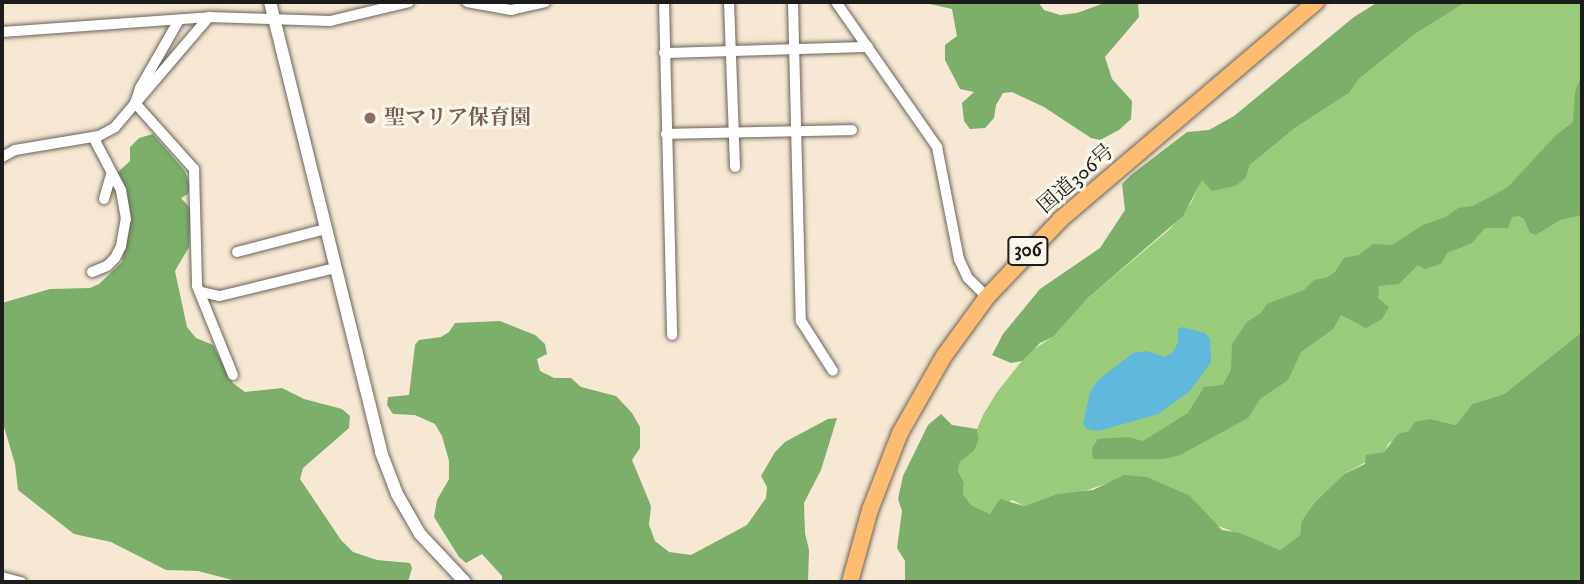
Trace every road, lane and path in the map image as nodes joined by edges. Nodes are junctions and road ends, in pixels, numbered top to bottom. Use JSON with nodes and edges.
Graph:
{"nodes":[{"id":1,"x":270,"y":2,"type":"edge"},
{"id":2,"x":409,"y":2,"type":"edge"},
{"id":3,"x":467,"y":2,"type":"edge"},
{"id":4,"x":545,"y":2,"type":"edge"},
{"id":5,"x":664,"y":2,"type":"edge"},
{"id":6,"x":729,"y":2,"type":"edge"},
{"id":7,"x":793,"y":2,"type":"edge"},
{"id":8,"x":836,"y":2,"type":"edge"},
{"id":9,"x":1316,"y":2,"type":"edge"},
{"id":10,"x":209,"y":17,"type":"junction"},
{"id":11,"x":274,"y":18,"type":"junction"},
{"id":12,"x":179,"y":20,"type":"junction"},
{"id":13,"x":2,"y":32,"type":"edge"},
{"id":14,"x":868,"y":47,"type":"junction"},
{"id":15,"x":794,"y":49,"type":"junction"},
{"id":16,"x":731,"y":51,"type":"junction"},
{"id":17,"x":664,"y":53,"type":"junction"},
{"id":18,"x":135,"y":103,"type":"junction"},
{"id":19,"x":852,"y":130,"type":"dead end"},
{"id":20,"x":796,"y":131,"type":"junction"},
{"id":21,"x":733,"y":132,"type":"junction"},
{"id":22,"x":666,"y":134,"type":"junction"},
{"id":23,"x":93,"y":137,"type":"junction"},
{"id":24,"x":2,"y":157,"type":"edge"},
{"id":25,"x":735,"y":167,"type":"dead end"},
{"id":26,"x":111,"y":174,"type":"junction"},
{"id":27,"x":104,"y":199,"type":"dead end"},
{"id":28,"x":325,"y":229,"type":"junction"},
{"id":29,"x":237,"y":252,"type":"dead end"},
{"id":30,"x":335,"y":268,"type":"junction"},
{"id":31,"x":92,"y":272,"type":"dead end"},
{"id":32,"x":202,"y":292,"type":"junction"},
{"id":33,"x":987,"y":297,"type":"junction"},
{"id":34,"x":672,"y":335,"type":"dead end"},
{"id":35,"x":833,"y":371,"type":"dead end"},
{"id":36,"x":233,"y":375,"type":"dead end"},
{"id":37,"x":2,"y":577,"type":"edge"},
{"id":38,"x":21,"y":582,"type":"edge"},
{"id":39,"x":465,"y":582,"type":"edge"},
{"id":40,"x":850,"y":582,"type":"edge"}],
"edges":[{"from":1,"to":11,"type":"street"},
{"from":2,"to":11,"type":"street"},
{"from":3,"to":4,"type":"street"},
{"from":5,"to":17,"type":"street"},
{"from":6,"to":16,"type":"street"},
{"from":7,"to":15,"type":"street"},
{"from":8,"to":14,"type":"street"},
{"from":9,"to":33,"type":"highway","name":"国道306号","number":"306"},
{"from":10,"to":11,"type":"street"},
{"from":10,"to":12,"type":"street"},
{"from":10,"to":18,"type":"street"},
{"from":11,"to":28,"type":"street"},
{"from":12,"to":13,"type":"street"},
{"from":12,"to":18,"type":"street"},
{"from":14,"to":15,"type":"street"},
{"from":14,"to":33,"type":"street"},
{"from":15,"to":16,"type":"street"},
{"from":15,"to":20,"type":"street"},
{"from":16,"to":17,"type":"street"},
{"from":16,"to":21,"type":"street"},
{"from":17,"to":22,"type":"street"},
{"from":18,"to":23,"type":"street"},
{"from":18,"to":32,"type":"street"},
{"from":19,"to":20,"type":"street"},
{"from":20,"to":21,"type":"street"},
{"from":20,"to":35,"type":"street"},
{"from":21,"to":22,"type":"street"},
{"from":21,"to":25,"type":"street"},
{"from":22,"to":34,"type":"street"},
{"from":23,"to":24,"type":"street"},
{"from":23,"to":26,"type":"street"},
{"from":26,"to":27,"type":"street"},
{"from":26,"to":31,"type":"street"},
{"from":28,"to":29,"type":"street"},
{"from":28,"to":30,"type":"street"},
{"from":30,"to":32,"type":"street"},
{"from":30,"to":39,"type":"street"},
{"from":32,"to":36,"type":"street"},
{"from":33,"to":40,"type":"highway","name":"国道306号","number":"306"},
{"from":37,"to":38,"type":"street"}]}
